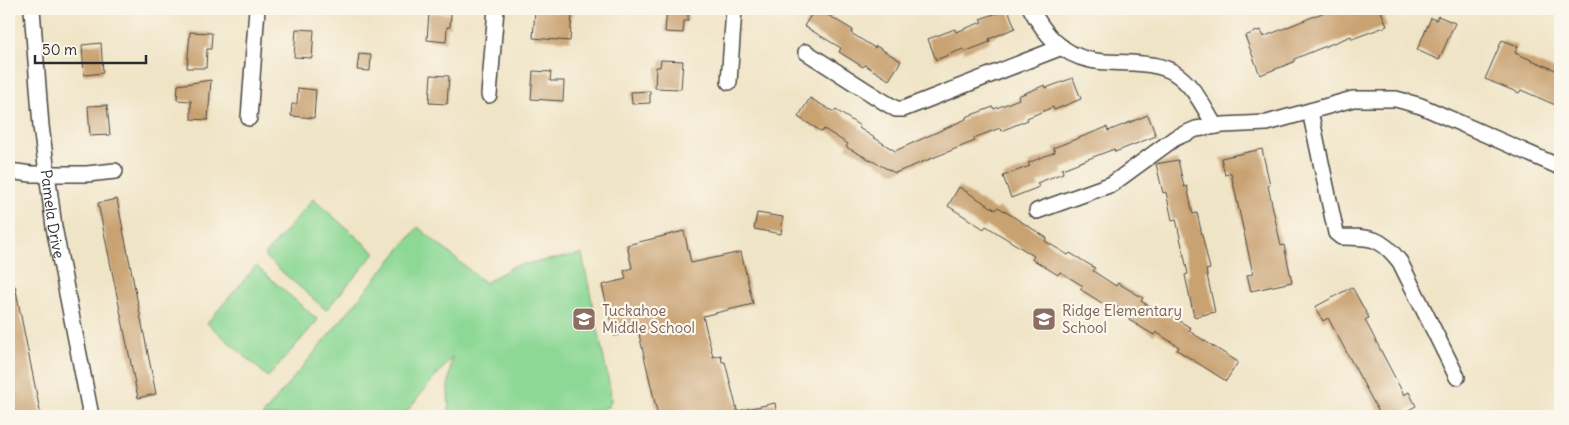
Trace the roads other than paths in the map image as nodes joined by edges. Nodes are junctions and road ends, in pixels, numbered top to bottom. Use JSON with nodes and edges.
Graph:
{"nodes":[{"id":1,"x":32,"y":9,"type":"edge"},
{"id":2,"x":257,"y":9,"type":"edge"},
{"id":3,"x":496,"y":9,"type":"edge"},
{"id":4,"x":734,"y":9,"type":"edge"},
{"id":5,"x":1031,"y":9,"type":"edge"},
{"id":6,"x":1062,"y":47,"type":"junction"},
{"id":7,"x":806,"y":52,"type":"dead end"},
{"id":8,"x":729,"y":82,"type":"dead end"},
{"id":9,"x":490,"y":95,"type":"dead end"},
{"id":10,"x":1310,"y":111,"type":"junction"},
{"id":11,"x":249,"y":118,"type":"dead end"},
{"id":12,"x":1214,"y":126,"type":"junction"},
{"id":13,"x":1560,"y":167,"type":"edge"},
{"id":14,"x":9,"y":171,"type":"edge"},
{"id":15,"x":115,"y":171,"type":"dead end"},
{"id":16,"x":47,"y":173,"type":"junction"},
{"id":17,"x":1037,"y":211,"type":"dead end"},
{"id":18,"x":1458,"y":377,"type":"dead end"},
{"id":19,"x":91,"y":416,"type":"edge"}],
"edges":[{"from":1,"to":16,"type":"street","name":"Pamela Drive"},
{"from":2,"to":11,"type":"street"},
{"from":3,"to":9,"type":"street"},
{"from":4,"to":8,"type":"street"},
{"from":5,"to":6,"type":"street"},
{"from":6,"to":7,"type":"street"},
{"from":6,"to":12,"type":"street"},
{"from":10,"to":12,"type":"street"},
{"from":10,"to":13,"type":"street"},
{"from":10,"to":18,"type":"street"},
{"from":12,"to":17,"type":"street"},
{"from":14,"to":16,"type":"street"},
{"from":15,"to":16,"type":"street"},
{"from":16,"to":19,"type":"street","name":"Pamela Drive"}]}
